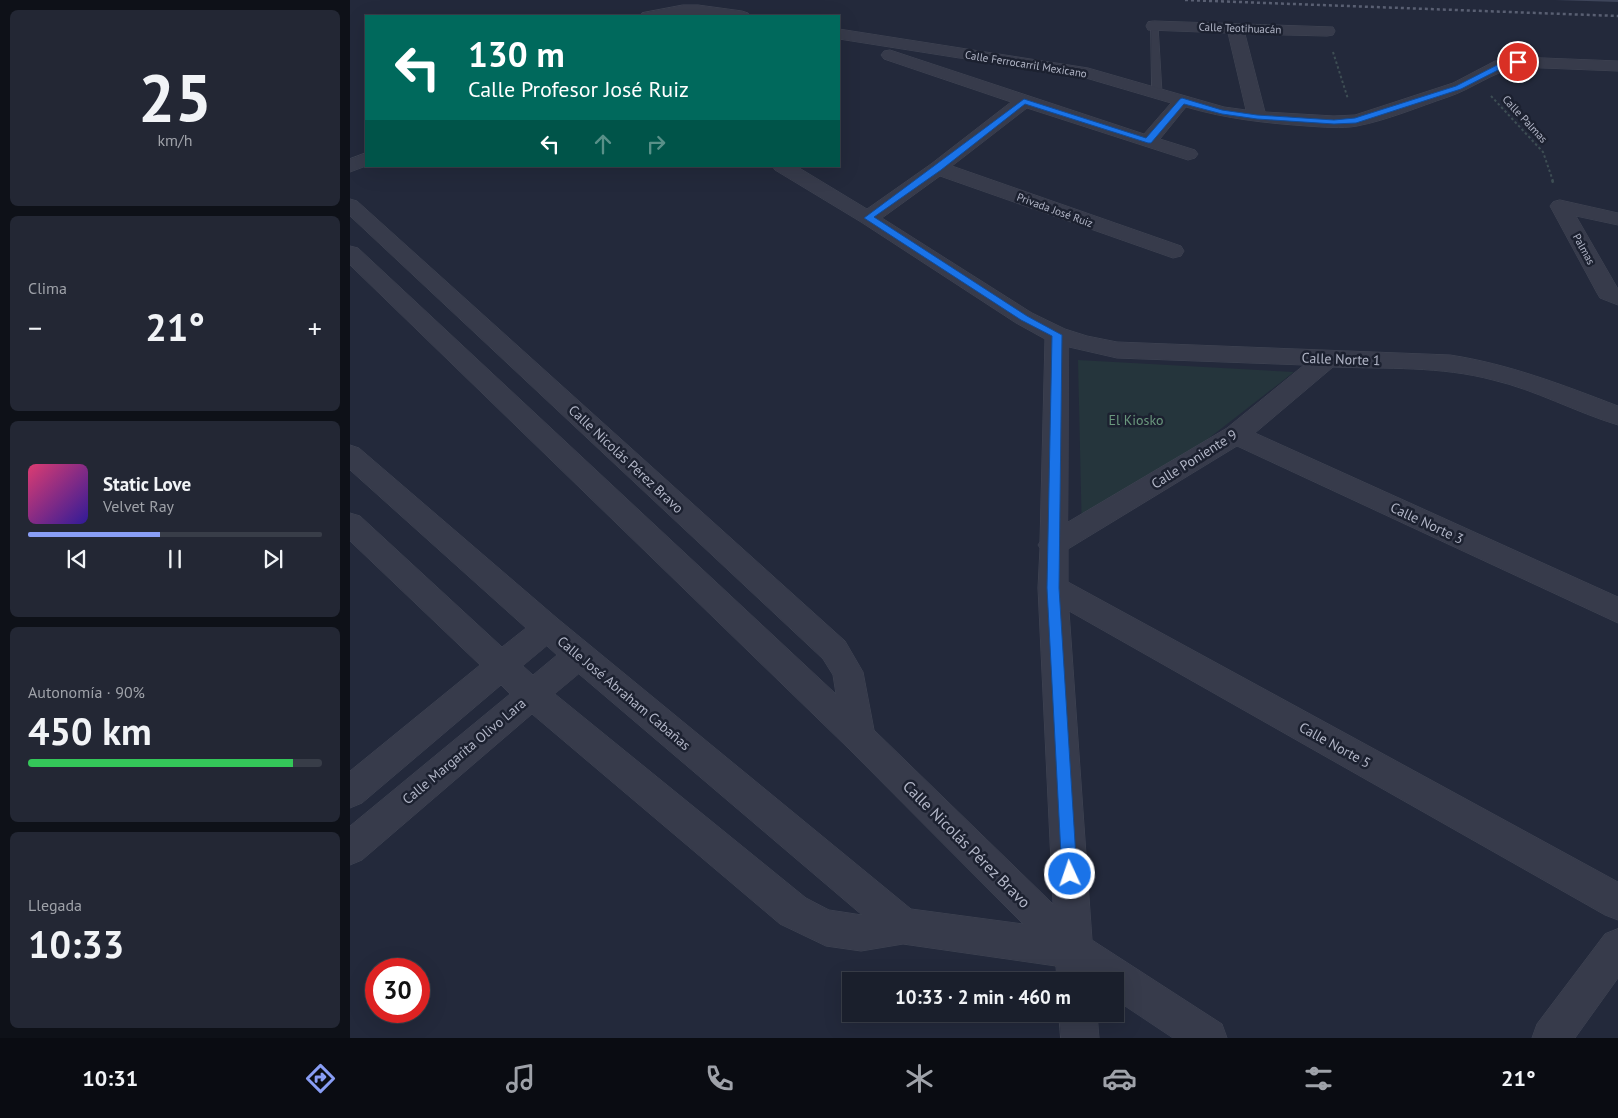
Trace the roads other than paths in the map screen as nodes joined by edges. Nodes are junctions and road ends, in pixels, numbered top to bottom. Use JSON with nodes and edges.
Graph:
{"nodes":[{"id":1,"x":655,"y":15,"type":"edge"},
{"id":2,"x":735,"y":15,"type":"edge"},
{"id":3,"x":1154,"y":26,"type":"joint"},
{"id":4,"x":1235,"y":28,"type":"junction"},
{"id":5,"x":1327,"y":31,"type":"road end"},
{"id":6,"x":840,"y":34,"type":"edge"},
{"id":7,"x":864,"y":39,"type":"junction"},
{"id":8,"x":1618,"y":66,"type":"edge"},
{"id":9,"x":1157,"y":93,"type":"junction"},
{"id":10,"x":1182,"y":101,"type":"junction"},
{"id":11,"x":1024,"y":102,"type":"junction"},
{"id":12,"x":1257,"y":117,"type":"junction"},
{"id":13,"x":365,"y":140,"type":"edge"},
{"id":14,"x":1148,"y":141,"type":"junction"},
{"id":15,"x":350,"y":148,"type":"edge"},
{"id":16,"x":1188,"y":154,"type":"dead end"},
{"id":17,"x":365,"y":158,"type":"edge"},
{"id":18,"x":350,"y":166,"type":"edge"},
{"id":19,"x":784,"y":167,"type":"edge"},
{"id":20,"x":938,"y":168,"type":"junction"},
{"id":21,"x":350,"y":205,"type":"edge"},
{"id":22,"x":868,"y":218,"type":"junction"},
{"id":23,"x":1618,"y":219,"type":"edge"},
{"id":24,"x":1173,"y":252,"type":"dead end"},
{"id":25,"x":350,"y":253,"type":"edge"},
{"id":26,"x":1613,"y":296,"type":"edge"},
{"id":27,"x":1057,"y":335,"type":"junction"},
{"id":28,"x":1326,"y":359,"type":"junction"},
{"id":29,"x":1618,"y":416,"type":"edge"},
{"id":30,"x":1236,"y":435,"type":"junction"},
{"id":31,"x":350,"y":455,"type":"edge"},
{"id":32,"x":350,"y":524,"type":"edge"},
{"id":33,"x":1052,"y":545,"type":"junction"},
{"id":34,"x":1053,"y":588,"type":"junction"},
{"id":35,"x":1618,"y":611,"type":"edge"},
{"id":36,"x":547,"y":628,"type":"junction"},
{"id":37,"x":579,"y":654,"type":"junction"},
{"id":38,"x":501,"y":666,"type":"junction"},
{"id":39,"x":532,"y":694,"type":"junction"},
{"id":40,"x":859,"y":737,"type":"junction"},
{"id":41,"x":350,"y":792,"type":"edge"},
{"id":42,"x":350,"y":848,"type":"edge"},
{"id":43,"x":1618,"y":902,"type":"edge"},
{"id":44,"x":903,"y":926,"type":"junction"},
{"id":45,"x":1618,"y":947,"type":"edge"},
{"id":46,"x":1075,"y":966,"type":"edge"},
{"id":47,"x":1079,"y":1022,"type":"edge"},
{"id":48,"x":1080,"y":1038,"type":"edge"},
{"id":49,"x":1208,"y":1038,"type":"edge"},
{"id":50,"x":1551,"y":1038,"type":"edge"}],
"edges":[{"from":1,"to":2,"type":"street"},
{"from":3,"to":4,"type":"street","name":"Calle Teotihuacán"},
{"from":3,"to":9,"type":"lane"},
{"from":4,"to":5,"type":"street","name":"Calle Teotihuacán"},
{"from":4,"to":12,"type":"street"},
{"from":6,"to":7,"type":"street","name":"Calle Ferrocarril Mexicano"},
{"from":7,"to":9,"type":"street","name":"Calle Ferrocarril Mexicano"},
{"from":7,"to":11,"type":"street"},
{"from":8,"to":12,"type":"street","name":"Calle Ferrocarril Mexicano"},
{"from":9,"to":10,"type":"street","name":"Calle Ferrocarril Mexicano"},
{"from":10,"to":12,"type":"street","name":"Calle Ferrocarril Mexicano"},
{"from":10,"to":14,"type":"street"},
{"from":11,"to":14,"type":"street"},
{"from":11,"to":20,"type":"street"},
{"from":13,"to":15,"type":"street"},
{"from":14,"to":16,"type":"street"},
{"from":17,"to":18,"type":"street"},
{"from":19,"to":22,"type":"street","name":"Calle Norte 1"},
{"from":20,"to":22,"type":"street"},
{"from":20,"to":24,"type":"street","name":"Privada José Ruiz"},
{"from":21,"to":40,"type":"street","name":"Calle Nicolás Pérez Bravo"},
{"from":22,"to":27,"type":"street","name":"Calle Norte 1"},
{"from":23,"to":26,"type":"street","name":"Palmas"},
{"from":25,"to":40,"type":"street","name":"Calle Nicolás Pérez Bravo"},
{"from":27,"to":28,"type":"street","name":"Calle Norte 1"},
{"from":27,"to":33,"type":"street"},
{"from":28,"to":29,"type":"street","name":"Calle Norte 1"},
{"from":28,"to":30,"type":"street","name":"Calle Poniente 9"},
{"from":30,"to":33,"type":"street","name":"Calle Poniente 9"},
{"from":30,"to":35,"type":"street","name":"Calle Norte 3"},
{"from":31,"to":36,"type":"street","name":"Calle José Abraham Cabañas"},
{"from":32,"to":38,"type":"street"},
{"from":33,"to":34,"type":"street"},
{"from":34,"to":43,"type":"street","name":"Calle Norte 5"},
{"from":34,"to":46,"type":"street"},
{"from":36,"to":37,"type":"street","name":"Calle José Abraham Cabañas"},
{"from":36,"to":38,"type":"street"},
{"from":37,"to":39,"type":"street","name":"Calle Margarita Olivo Lara"},
{"from":37,"to":44,"type":"street","name":"Calle José Abraham Cabañas"},
{"from":38,"to":39,"type":"street"},
{"from":38,"to":41,"type":"street"},
{"from":39,"to":42,"type":"street","name":"Calle Margarita Olivo Lara"},
{"from":39,"to":44,"type":"street"},
{"from":40,"to":46,"type":"street","name":"Calle Nicolás Pérez Bravo"},
{"from":44,"to":46,"type":"street"},
{"from":45,"to":50,"type":"street"},
{"from":46,"to":49,"type":"street"},
{"from":47,"to":48,"type":"street"}]}
